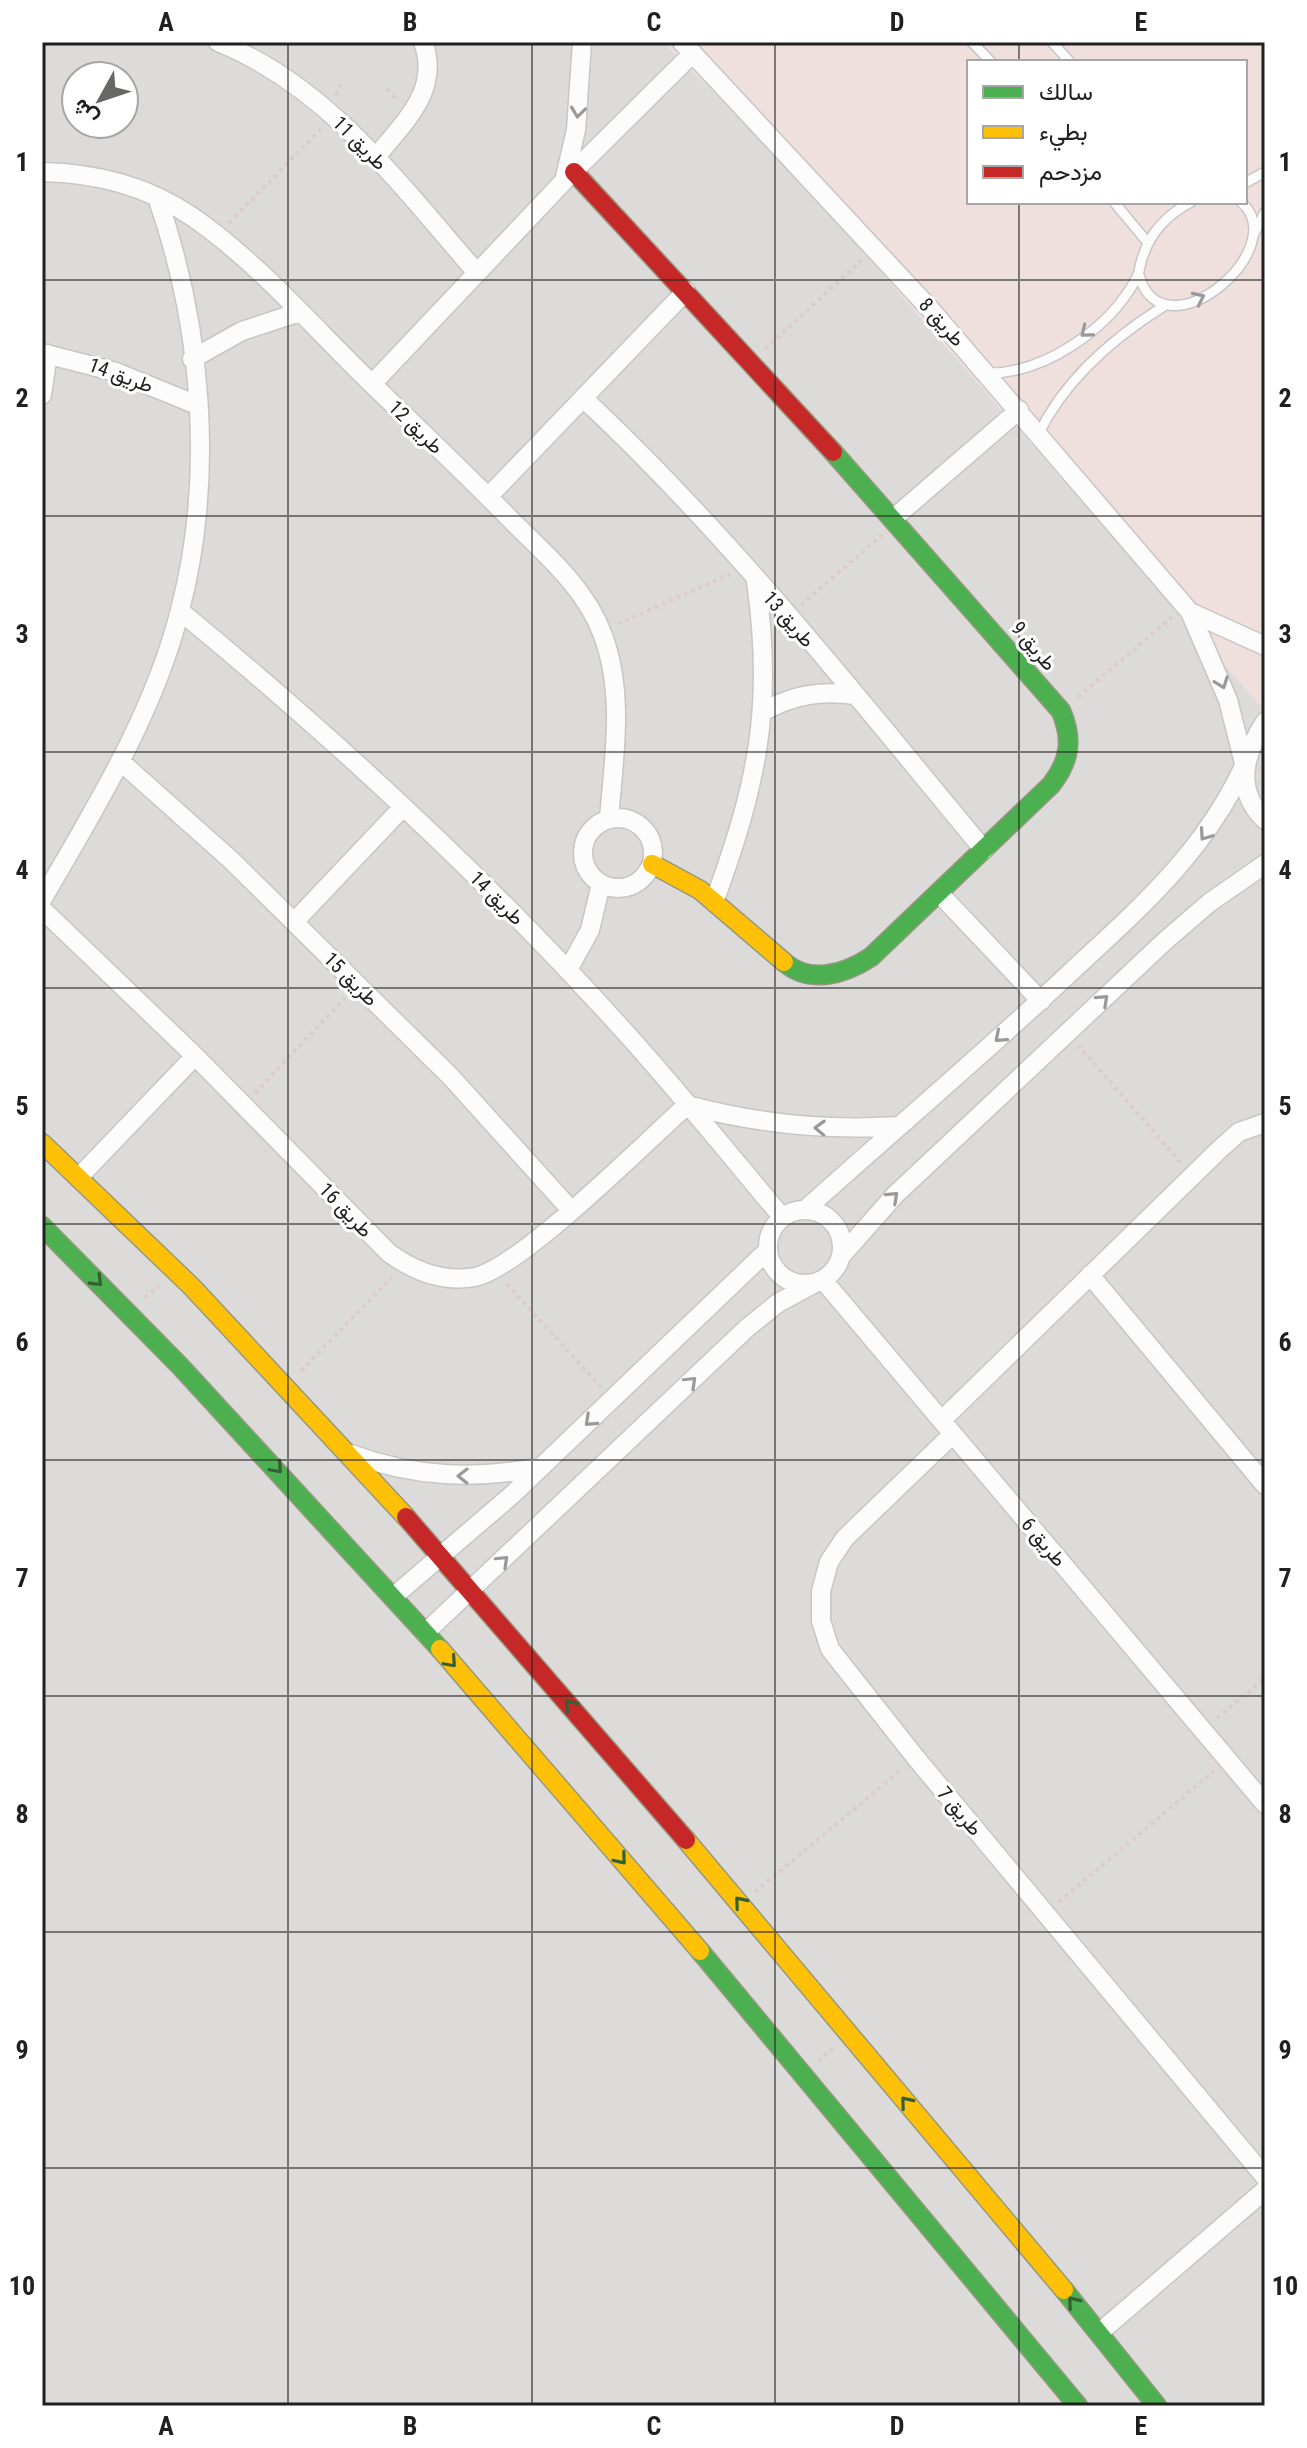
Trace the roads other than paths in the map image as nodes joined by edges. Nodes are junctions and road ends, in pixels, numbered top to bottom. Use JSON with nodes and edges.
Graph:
{"nodes":[{"id":1,"x":218,"y":42,"type":"edge"},
{"id":2,"x":423,"y":42,"type":"edge"},
{"id":3,"x":582,"y":42,"type":"edge"},
{"id":4,"x":972,"y":42,"type":"edge"},
{"id":5,"x":1052,"y":42,"type":"edge"},
{"id":6,"x":687,"y":48,"type":"edge"},
{"id":7,"x":989,"y":60,"type":"edge"},
{"id":8,"x":1068,"y":60,"type":"edge"},
{"id":9,"x":376,"y":157,"type":"junction"},
{"id":10,"x":42,"y":172,"type":"edge"},
{"id":11,"x":1265,"y":172,"type":"edge"},
{"id":12,"x":569,"y":176,"type":"junction"},
{"id":13,"x":1247,"y":182,"type":"edge"},
{"id":14,"x":157,"y":197,"type":"junction"},
{"id":15,"x":1116,"y":204,"type":"edge"},
{"id":16,"x":1188,"y":204,"type":"edge"},
{"id":17,"x":1243,"y":204,"type":"edge"},
{"id":18,"x":1265,"y":212,"type":"edge"},
{"id":19,"x":1254,"y":236,"type":"junction"},
{"id":20,"x":1148,"y":243,"type":"junction"},
{"id":21,"x":477,"y":273,"type":"junction"},
{"id":22,"x":1139,"y":275,"type":"junction"},
{"id":23,"x":686,"y":291,"type":"junction"},
{"id":24,"x":1164,"y":306,"type":"junction"},
{"id":25,"x":297,"y":313,"type":"junction"},
{"id":26,"x":45,"y":354,"type":"edge"},
{"id":27,"x":192,"y":359,"type":"junction"},
{"id":28,"x":987,"y":373,"type":"junction"},
{"id":29,"x":372,"y":384,"type":"junction"},
{"id":30,"x":42,"y":395,"type":"edge"},
{"id":31,"x":583,"y":398,"type":"junction"},
{"id":32,"x":197,"y":405,"type":"junction"},
{"id":33,"x":1019,"y":410,"type":"junction"},
{"id":34,"x":1039,"y":433,"type":"junction"},
{"id":35,"x":488,"y":497,"type":"junction"},
{"id":36,"x":896,"y":519,"type":"junction"},
{"id":37,"x":750,"y":575,"type":"junction"},
{"id":38,"x":1188,"y":608,"type":"junction"},
{"id":39,"x":180,"y":611,"type":"junction"},
{"id":40,"x":1265,"y":646,"type":"edge"},
{"id":41,"x":855,"y":695,"type":"junction"},
{"id":42,"x":764,"y":711,"type":"junction"},
{"id":43,"x":1265,"y":722,"type":"edge"},
{"id":44,"x":120,"y":761,"type":"junction"},
{"id":45,"x":1244,"y":765,"type":"junction"},
{"id":46,"x":403,"y":807,"type":"junction"},
{"id":47,"x":609,"y":818,"type":"junction"},
{"id":48,"x":1265,"y":820,"type":"edge"},
{"id":49,"x":984,"y":850,"type":"junction"},
{"id":50,"x":652,"y":864,"type":"junction"},
{"id":51,"x":1265,"y":864,"type":"edge"},
{"id":52,"x":601,"y":884,"type":"junction"},
{"id":53,"x":939,"y":893,"type":"junction"},
{"id":54,"x":42,"y":900,"type":"edge"},
{"id":55,"x":714,"y":902,"type":"junction"},
{"id":56,"x":42,"y":909,"type":"edge"},
{"id":57,"x":294,"y":922,"type":"junction"},
{"id":58,"x":568,"y":970,"type":"junction"},
{"id":59,"x":1041,"y":1001,"type":"junction"},
{"id":60,"x":195,"y":1056,"type":"junction"},
{"id":61,"x":687,"y":1105,"type":"junction"},
{"id":62,"x":1265,"y":1123,"type":"edge"},
{"id":63,"x":898,"y":1126,"type":"junction"},
{"id":64,"x":42,"y":1143,"type":"edge"},
{"id":65,"x":79,"y":1177,"type":"junction"},
{"id":66,"x":570,"y":1209,"type":"junction"},
{"id":67,"x":806,"y":1209,"type":"junction"},
{"id":68,"x":782,"y":1217,"type":"junction"},
{"id":69,"x":42,"y":1226,"type":"edge"},
{"id":70,"x":767,"y":1251,"type":"junction"},
{"id":71,"x":842,"y":1255,"type":"junction"},
{"id":72,"x":1090,"y":1275,"type":"junction"},
{"id":73,"x":819,"y":1282,"type":"junction"},
{"id":74,"x":947,"y":1427,"type":"junction"},
{"id":75,"x":345,"y":1452,"type":"junction"},
{"id":76,"x":540,"y":1467,"type":"junction"},
{"id":77,"x":1265,"y":1485,"type":"edge"},
{"id":78,"x":441,"y":1557,"type":"junction"},
{"id":79,"x":472,"y":1590,"type":"junction"},
{"id":80,"x":393,"y":1597,"type":"junction"},
{"id":81,"x":425,"y":1633,"type":"junction"},
{"id":82,"x":1265,"y":1804,"type":"edge"},
{"id":83,"x":1265,"y":2177,"type":"edge"},
{"id":84,"x":1265,"y":2190,"type":"edge"},
{"id":85,"x":1099,"y":2333,"type":"junction"},
{"id":86,"x":1078,"y":2406,"type":"edge"},
{"id":87,"x":1157,"y":2406,"type":"edge"}],
"edges":[{"from":1,"to":9,"type":"street","name":"طريق 11"},
{"from":2,"to":9,"type":"street"},
{"from":3,"to":12,"type":"street","one_way":true},
{"from":4,"to":7,"type":"lane"},
{"from":5,"to":8,"type":"lane"},
{"from":6,"to":12,"type":"street"},
{"from":6,"to":28,"type":"street","name":"طريق 8"},
{"from":9,"to":21,"type":"street","name":"طريق 11"},
{"from":10,"to":14,"type":"street","name":"طريق 12"},
{"from":11,"to":13,"type":"lane"},
{"from":12,"to":21,"type":"street"},
{"from":12,"to":23,"type":"street","name":"طريق 9"},
{"from":14,"to":25,"type":"street","name":"طريق 12"},
{"from":14,"to":27,"type":"street"},
{"from":15,"to":20,"type":"lane"},
{"from":16,"to":20,"type":"lane"},
{"from":17,"to":19,"type":"lane"},
{"from":18,"to":19,"type":"lane"},
{"from":24,"to":19,"type":"lane","one_way":true},
{"from":20,"to":22,"type":"lane"},
{"from":21,"to":29,"type":"street"},
{"from":22,"to":24,"type":"lane"},
{"from":22,"to":28,"type":"lane","one_way":true},
{"from":23,"to":31,"type":"street"},
{"from":23,"to":36,"type":"street","name":"طريق 9"},
{"from":24,"to":34,"type":"lane"},
{"from":25,"to":27,"type":"street"},
{"from":25,"to":29,"type":"street","name":"طريق 12"},
{"from":26,"to":30,"type":"street"},
{"from":26,"to":32,"type":"street","name":"طريق 14"},
{"from":27,"to":32,"type":"street"},
{"from":28,"to":33,"type":"street","name":"طريق 8"},
{"from":29,"to":35,"type":"street","name":"طريق 12"},
{"from":31,"to":35,"type":"street"},
{"from":31,"to":37,"type":"street","name":"طريق 13"},
{"from":32,"to":39,"type":"street"},
{"from":33,"to":34,"type":"street","name":"طريق 8"},
{"from":33,"to":36,"type":"street"},
{"from":34,"to":38,"type":"street","name":"طريق 8"},
{"from":35,"to":47,"type":"street","name":"طريق 12"},
{"from":36,"to":49,"type":"street","name":"طريق 9"},
{"from":37,"to":41,"type":"street","name":"طريق 13"},
{"from":37,"to":42,"type":"street"},
{"from":38,"to":40,"type":"street","name":"طريق 8"},
{"from":38,"to":45,"type":"street","name":"طريق 8","one_way":true},
{"from":39,"to":44,"type":"street"},
{"from":39,"to":46,"type":"street","name":"طريق 14"},
{"from":41,"to":42,"type":"street"},
{"from":41,"to":49,"type":"street","name":"طريق 13"},
{"from":42,"to":55,"type":"street"},
{"from":43,"to":45,"type":"street"},
{"from":44,"to":54,"type":"street"},
{"from":44,"to":57,"type":"street","name":"طريق 15"},
{"from":45,"to":48,"type":"street","name":"طريق 8"},
{"from":45,"to":59,"type":"street","one_way":true},
{"from":46,"to":57,"type":"street"},
{"from":46,"to":58,"type":"street","name":"طريق 14"},
{"from":47,"to":50,"type":"street"},
{"from":47,"to":52,"type":"street"},
{"from":49,"to":53,"type":"street","name":"طريق 9"},
{"from":50,"to":52,"type":"street"},
{"from":50,"to":55,"type":"street","name":"طريق 9"},
{"from":71,"to":51,"type":"street","one_way":true},
{"from":52,"to":58,"type":"street"},
{"from":53,"to":55,"type":"street","name":"طريق 9"},
{"from":53,"to":59,"type":"street"},
{"from":56,"to":60,"type":"street","name":"طريق 16"},
{"from":57,"to":66,"type":"street","name":"طريق 15"},
{"from":58,"to":61,"type":"street","name":"طريق 14"},
{"from":59,"to":63,"type":"street","one_way":true},
{"from":60,"to":65,"type":"street"},
{"from":60,"to":66,"type":"street","name":"طريق 16"},
{"from":63,"to":61,"type":"street","one_way":true},
{"from":61,"to":66,"type":"street","name":"طريق 16"},
{"from":61,"to":68,"type":"street","name":"طريق 14"},
{"from":62,"to":72,"type":"street","name":"طريق 7"},
{"from":63,"to":67,"type":"street"},
{"from":64,"to":65,"type":"street"},
{"from":65,"to":75,"type":"street"},
{"from":67,"to":68,"type":"street"},
{"from":67,"to":71,"type":"street"},
{"from":68,"to":70,"type":"street"},
{"from":69,"to":80,"type":"street","one_way":true},
{"from":70,"to":73,"type":"street"},
{"from":70,"to":76,"type":"street","one_way":true},
{"from":71,"to":73,"type":"street"},
{"from":72,"to":74,"type":"street","name":"طريق 7"},
{"from":72,"to":77,"type":"street"},
{"from":73,"to":74,"type":"street","name":"طريق 6"},
{"from":79,"to":73,"type":"street","one_way":true},
{"from":74,"to":82,"type":"street","name":"طريق 6"},
{"from":74,"to":83,"type":"street","name":"طريق 7"},
{"from":76,"to":75,"type":"street","one_way":true},
{"from":75,"to":78,"type":"street"},
{"from":76,"to":78,"type":"street"},
{"from":78,"to":79,"type":"street"},
{"from":78,"to":80,"type":"street"},
{"from":79,"to":81,"type":"street"},
{"from":85,"to":79,"type":"street","one_way":true},
{"from":80,"to":81,"type":"street"},
{"from":81,"to":86,"type":"street","one_way":true},
{"from":84,"to":85,"type":"street"},
{"from":85,"to":87,"type":"street"}]}
